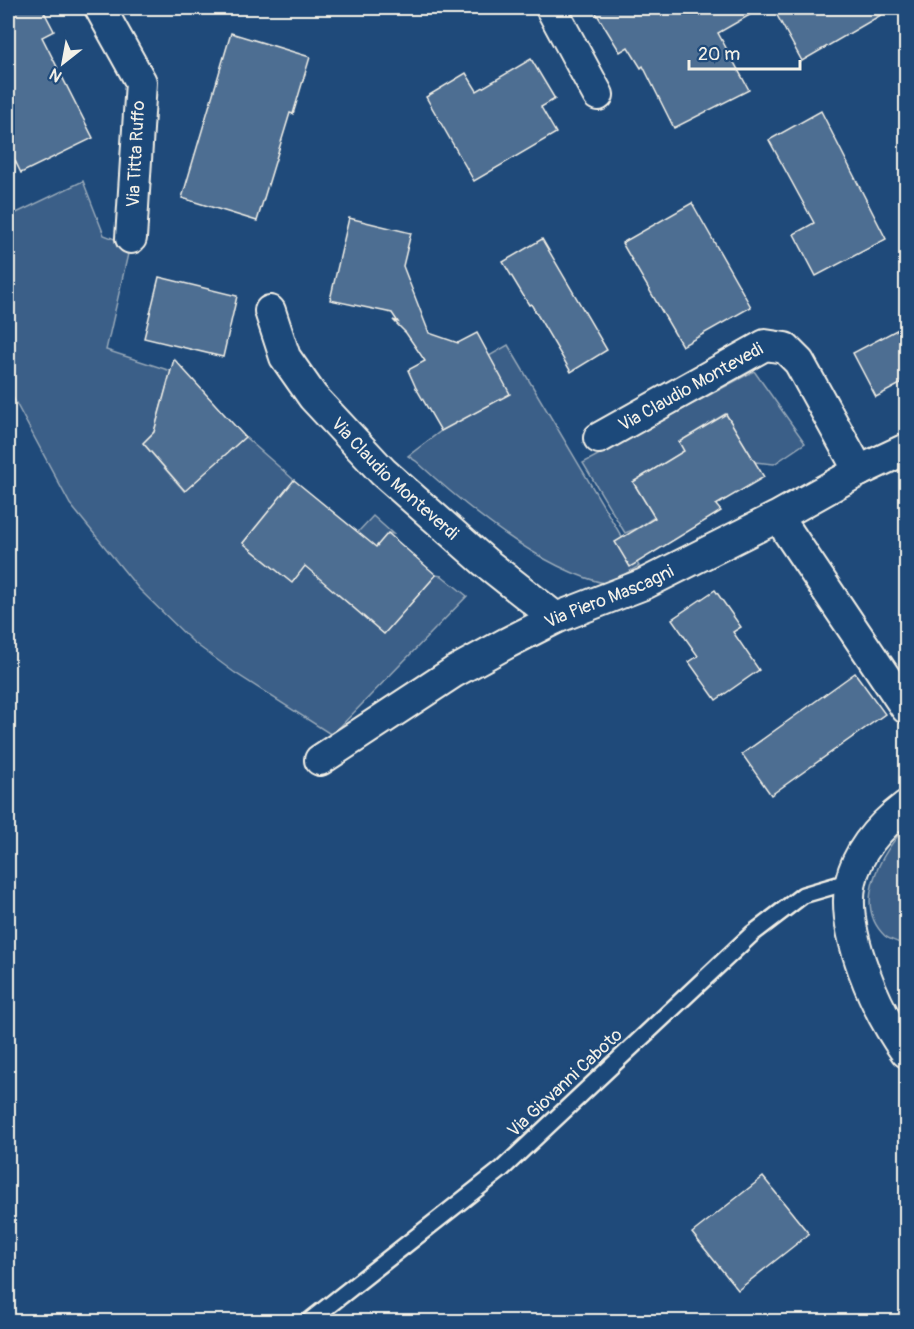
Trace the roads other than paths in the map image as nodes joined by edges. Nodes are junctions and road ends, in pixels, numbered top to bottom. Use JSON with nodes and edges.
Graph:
{"nodes":[{"id":1,"x":100,"y":8,"type":"edge"},
{"id":2,"x":551,"y":8,"type":"edge"},
{"id":3,"x":598,"y":95,"type":"dead end"},
{"id":4,"x":131,"y":238,"type":"dead end"},
{"id":5,"x":270,"y":311,"type":"dead end"},
{"id":6,"x":599,"y":438,"type":"dead end"},
{"id":7,"x":906,"y":449,"type":"edge"},
{"id":8,"x":859,"y":471,"type":"junction"},
{"id":9,"x":788,"y":532,"type":"dead end"},
{"id":10,"x":556,"y":618,"type":"junction"},
{"id":11,"x":906,"y":708,"type":"edge"},
{"id":12,"x":320,"y":760,"type":"dead end"},
{"id":13,"x":906,"y":806,"type":"edge"},
{"id":14,"x":851,"y":881,"type":"junction"},
{"id":15,"x":906,"y":1052,"type":"edge"},
{"id":16,"x":308,"y":1322,"type":"edge"}],
"edges":[{"from":1,"to":4,"type":"street","name":"Via Titta Ruffo"},
{"from":2,"to":3,"type":"street"},
{"from":5,"to":10,"type":"street","name":"Via Claudio Monteverdi"},
{"from":6,"to":8,"type":"street","name":"Via Claudio Montevedi"},
{"from":7,"to":8,"type":"street","name":"Via Piero Mascagni"},
{"from":8,"to":10,"type":"street","name":"Via Piero Mascagni"},
{"from":9,"to":11,"type":"street"},
{"from":10,"to":12,"type":"street","name":"Via Piero Mascagni"},
{"from":13,"to":14,"type":"street"},
{"from":14,"to":15,"type":"street"},
{"from":14,"to":16,"type":"lane","name":"Via Giovanni Caboto"}]}
